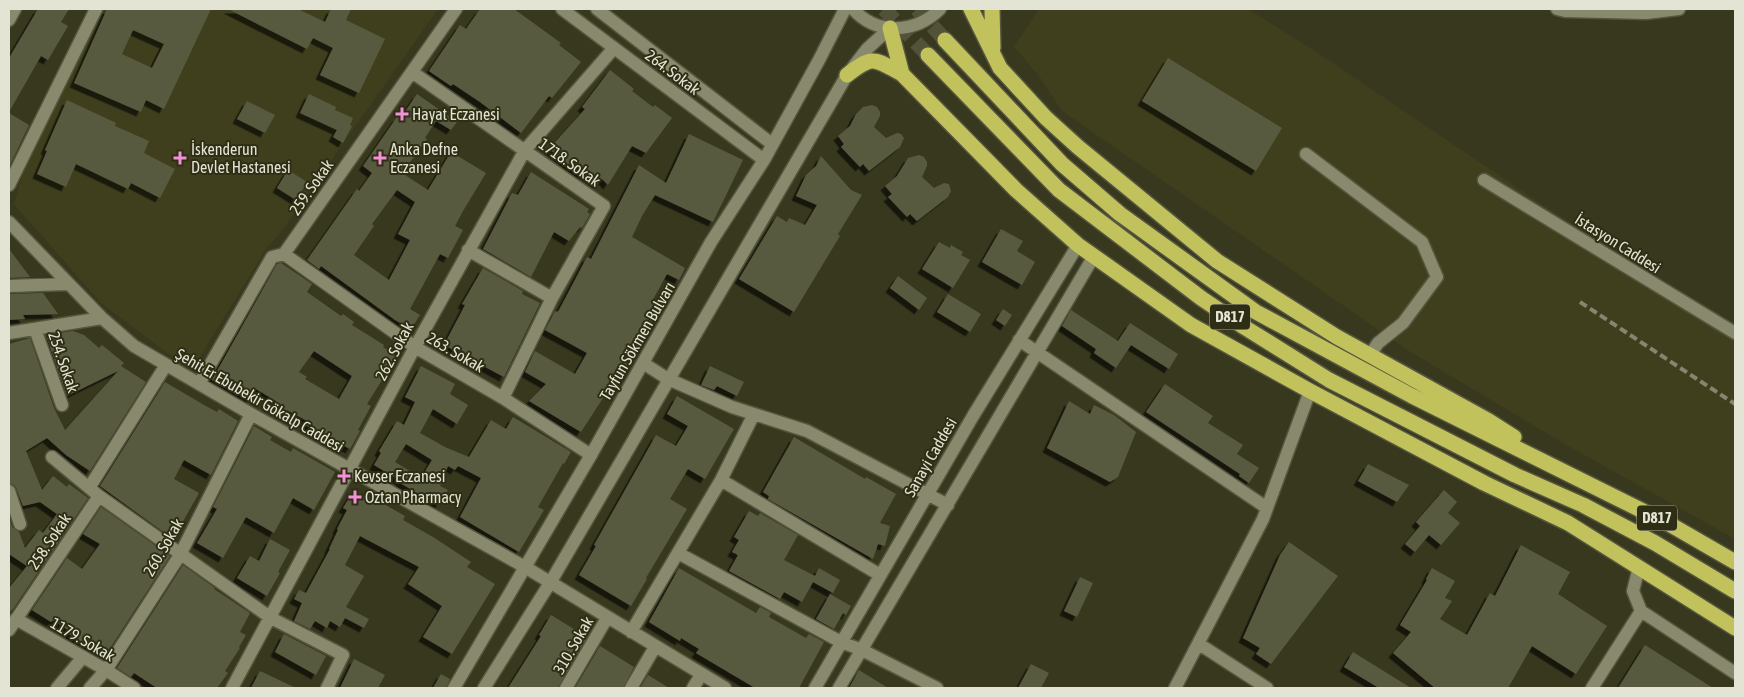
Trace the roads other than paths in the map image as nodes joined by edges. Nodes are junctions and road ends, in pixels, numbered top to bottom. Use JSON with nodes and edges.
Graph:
{"nodes":[{"id":1,"x":15,"y":9,"type":"edge"},
{"id":2,"x":96,"y":9,"type":"edge"},
{"id":3,"x":456,"y":9,"type":"edge"},
{"id":4,"x":562,"y":9,"type":"edge"},
{"id":5,"x":597,"y":9,"type":"edge"},
{"id":6,"x":845,"y":9,"type":"edge"},
{"id":7,"x":852,"y":9,"type":"edge"},
{"id":8,"x":940,"y":9,"type":"edge"},
{"id":9,"x":971,"y":9,"type":"edge"},
{"id":10,"x":992,"y":9,"type":"edge"},
{"id":11,"x":1562,"y":9,"type":"edge"},
{"id":12,"x":1679,"y":9,"type":"edge"},
{"id":13,"x":9,"y":20,"type":"edge"},
{"id":14,"x":890,"y":28,"type":"junction"},
{"id":15,"x":946,"y":40,"type":"tunnel mouth"},
{"id":16,"x":614,"y":48,"type":"junction"},
{"id":17,"x":928,"y":55,"type":"tunnel mouth"},
{"id":18,"x":1000,"y":68,"type":"junction"},
{"id":19,"x":412,"y":72,"type":"junction"},
{"id":20,"x":902,"y":74,"type":"junction"},
{"id":21,"x":847,"y":75,"type":"junction"},
{"id":22,"x":772,"y":144,"type":"junction"},
{"id":23,"x":525,"y":150,"type":"junction"},
{"id":24,"x":1306,"y":154,"type":"dead end"},
{"id":25,"x":764,"y":160,"type":"junction"},
{"id":26,"x":1484,"y":180,"type":"dead end"},
{"id":27,"x":9,"y":185,"type":"edge"},
{"id":28,"x":9,"y":222,"type":"edge"},
{"id":29,"x":1078,"y":245,"type":"junction"},
{"id":30,"x":468,"y":250,"type":"junction"},
{"id":31,"x":284,"y":254,"type":"junction"},
{"id":32,"x":1094,"y":256,"type":"junction"},
{"id":33,"x":67,"y":284,"type":"junction"},
{"id":34,"x":9,"y":286,"type":"edge"},
{"id":35,"x":552,"y":298,"type":"junction"},
{"id":36,"x":102,"y":318,"type":"junction"},
{"id":37,"x":35,"y":329,"type":"junction"},
{"id":38,"x":9,"y":333,"type":"edge"},
{"id":39,"x":1735,"y":333,"type":"edge"},
{"id":40,"x":1019,"y":340,"type":"junction"},
{"id":41,"x":415,"y":347,"type":"junction"},
{"id":42,"x":1037,"y":353,"type":"junction"},
{"id":43,"x":1370,"y":355,"type":"junction"},
{"id":44,"x":643,"y":363,"type":"junction"},
{"id":45,"x":166,"y":365,"type":"junction"},
{"id":46,"x":668,"y":380,"type":"junction"},
{"id":47,"x":200,"y":384,"type":"junction"},
{"id":48,"x":1310,"y":391,"type":"junction"},
{"id":49,"x":503,"y":398,"type":"junction"},
{"id":50,"x":62,"y":405,"type":"dead end"},
{"id":51,"x":251,"y":414,"type":"junction"},
{"id":52,"x":754,"y":414,"type":"junction"},
{"id":53,"x":591,"y":455,"type":"junction"},
{"id":54,"x":52,"y":457,"type":"dead end"},
{"id":55,"x":349,"y":470,"type":"junction"},
{"id":56,"x":1577,"y":478,"type":"junction"},
{"id":57,"x":721,"y":480,"type":"junction"},
{"id":58,"x":9,"y":492,"type":"edge"},
{"id":59,"x":94,"y":492,"type":"junction"},
{"id":60,"x":927,"y":494,"type":"junction"},
{"id":61,"x":948,"y":505,"type":"junction"},
{"id":62,"x":1268,"y":508,"type":"junction"},
{"id":63,"x":20,"y":524,"type":"dead end"},
{"id":64,"x":678,"y":553,"type":"junction"},
{"id":65,"x":180,"y":554,"type":"junction"},
{"id":66,"x":1735,"y":562,"type":"edge"},
{"id":67,"x":525,"y":567,"type":"junction"},
{"id":68,"x":1639,"y":567,"type":"junction"},
{"id":69,"x":880,"y":575,"type":"junction"},
{"id":70,"x":550,"y":583,"type":"junction"},
{"id":71,"x":1735,"y":591,"type":"edge"},
{"id":72,"x":1641,"y":611,"type":"junction"},
{"id":73,"x":271,"y":618,"type":"junction"},
{"id":74,"x":607,"y":618,"type":"junction"},
{"id":75,"x":12,"y":624,"type":"edge"},
{"id":76,"x":1735,"y":628,"type":"edge"},
{"id":77,"x":631,"y":632,"type":"junction"},
{"id":78,"x":841,"y":642,"type":"junction"},
{"id":79,"x":1199,"y":644,"type":"junction"},
{"id":80,"x":655,"y":647,"type":"junction"},
{"id":81,"x":862,"y":650,"type":"junction"},
{"id":82,"x":83,"y":657,"type":"junction"},
{"id":83,"x":106,"y":670,"type":"junction"},
{"id":84,"x":1735,"y":673,"type":"edge"},
{"id":85,"x":701,"y":674,"type":"junction"},
{"id":86,"x":57,"y":688,"type":"edge"},
{"id":87,"x":90,"y":688,"type":"edge"},
{"id":88,"x":134,"y":688,"type":"edge"},
{"id":89,"x":232,"y":688,"type":"edge"},
{"id":90,"x":327,"y":688,"type":"edge"},
{"id":91,"x":454,"y":688,"type":"edge"},
{"id":92,"x":484,"y":688,"type":"edge"},
{"id":93,"x":566,"y":688,"type":"edge"},
{"id":94,"x":631,"y":688,"type":"edge"},
{"id":95,"x":693,"y":688,"type":"edge"},
{"id":96,"x":725,"y":688,"type":"edge"},
{"id":97,"x":814,"y":688,"type":"edge"},
{"id":98,"x":839,"y":688,"type":"edge"},
{"id":99,"x":937,"y":688,"type":"edge"},
{"id":100,"x":1175,"y":688,"type":"edge"},
{"id":101,"x":1267,"y":688,"type":"edge"},
{"id":102,"x":1592,"y":688,"type":"edge"}],
"edges":[{"from":1,"to":13,"type":"street"},
{"from":2,"to":27,"type":"street"},
{"from":3,"to":19,"type":"street","name":"259. Sokak"},
{"from":4,"to":16,"type":"street","name":"264. Sokak"},
{"from":5,"to":22,"type":"street","name":"264. Sokak"},
{"from":6,"to":22,"type":"street","name":"Tayfun Sökmen Bulvarı"},
{"from":7,"to":14,"type":"street"},
{"from":8,"to":14,"type":"street"},
{"from":9,"to":18,"type":"highway"},
{"from":10,"to":18,"type":"highway"},
{"from":11,"to":12,"type":"street"},
{"from":14,"to":20,"type":"highway"},
{"from":14,"to":21,"type":"street"},
{"from":15,"to":56,"type":"highway","number":"D817"},
{"from":16,"to":23,"type":"street","name":"262. Sokak"},
{"from":16,"to":25,"type":"street","name":"264. Sokak"},
{"from":17,"to":71,"type":"highway","number":"D817"},
{"from":18,"to":43,"type":"highway"},
{"from":19,"to":23,"type":"street","name":"1718. Sokak"},
{"from":19,"to":31,"type":"street","name":"259. Sokak"},
{"from":20,"to":21,"type":"highway"},
{"from":20,"to":29,"type":"highway"},
{"from":21,"to":46,"type":"street"},
{"from":22,"to":25,"type":"street","name":"Tayfun Sökmen Bulvarı"},
{"from":23,"to":30,"type":"street","name":"262. Sokak"},
{"from":23,"to":35,"type":"street","name":"1718. Sokak"},
{"from":24,"to":43,"type":"street"},
{"from":25,"to":44,"type":"street","name":"Tayfun Sökmen Bulvarı"},
{"from":26,"to":39,"type":"street","name":"İstasyon Caddesi"},
{"from":28,"to":33,"type":"street","name":"Şehit Er Ebubekir Gökalp Caddesi"},
{"from":29,"to":32,"type":"highway"},
{"from":29,"to":40,"type":"street","name":"Sanayi Caddesi"},
{"from":30,"to":35,"type":"street"},
{"from":30,"to":41,"type":"street","name":"262. Sokak"},
{"from":31,"to":41,"type":"street","name":"263. Sokak"},
{"from":31,"to":47,"type":"street","name":"259. Sokak"},
{"from":32,"to":42,"type":"street"},
{"from":32,"to":48,"type":"highway"},
{"from":33,"to":34,"type":"street"},
{"from":33,"to":36,"type":"street","name":"Şehit Er Ebubekir Gökalp Caddesi"},
{"from":35,"to":49,"type":"street","name":"1718. Sokak"},
{"from":36,"to":37,"type":"street"},
{"from":36,"to":45,"type":"street","name":"Şehit Er Ebubekir Gökalp Caddesi"},
{"from":37,"to":38,"type":"street"},
{"from":37,"to":50,"type":"street","name":"254. Sokak"},
{"from":40,"to":42,"type":"street"},
{"from":40,"to":60,"type":"street","name":"Sanayi Caddesi"},
{"from":41,"to":49,"type":"street","name":"263. Sokak"},
{"from":41,"to":55,"type":"street","name":"262. Sokak"},
{"from":42,"to":61,"type":"street"},
{"from":42,"to":62,"type":"street"},
{"from":43,"to":56,"type":"highway"},
{"from":44,"to":46,"type":"street"},
{"from":44,"to":53,"type":"street","name":"Tayfun Sökmen Bulvarı"},
{"from":45,"to":47,"type":"street","name":"Şehit Er Ebubekir Gökalp Caddesi"},
{"from":45,"to":59,"type":"street","name":"258. Sokak"},
{"from":46,"to":52,"type":"street"},
{"from":46,"to":70,"type":"street"},
{"from":47,"to":51,"type":"street","name":"Şehit Er Ebubekir Gökalp Caddesi"},
{"from":48,"to":62,"type":"street"},
{"from":48,"to":68,"type":"highway"},
{"from":49,"to":53,"type":"street","name":"263. Sokak"},
{"from":51,"to":55,"type":"street","name":"Şehit Er Ebubekir Gökalp Caddesi"},
{"from":51,"to":65,"type":"street","name":"260. Sokak"},
{"from":52,"to":57,"type":"street"},
{"from":52,"to":60,"type":"street"},
{"from":53,"to":67,"type":"street","name":"Tayfun Sökmen Bulvarı"},
{"from":54,"to":59,"type":"street"},
{"from":55,"to":67,"type":"street","name":"Şehit Er Ebubekir Gökalp Caddesi"},
{"from":55,"to":73,"type":"street","name":"262. Sokak"},
{"from":56,"to":66,"type":"highway","number":"D817"},
{"from":57,"to":64,"type":"street"},
{"from":57,"to":69,"type":"street"},
{"from":58,"to":63,"type":"street"},
{"from":59,"to":65,"type":"street"},
{"from":59,"to":75,"type":"street","name":"258. Sokak"},
{"from":60,"to":61,"type":"street"},
{"from":60,"to":69,"type":"street","name":"Sanayi Caddesi"},
{"from":61,"to":81,"type":"street"},
{"from":62,"to":79,"type":"street"},
{"from":64,"to":77,"type":"street"},
{"from":64,"to":78,"type":"street"},
{"from":65,"to":73,"type":"street"},
{"from":65,"to":83,"type":"street","name":"260. Sokak"},
{"from":67,"to":70,"type":"street","name":"Şehit Er Ebubekir Gökalp Caddesi"},
{"from":67,"to":91,"type":"street","name":"Tayfun Sökmen Bulvarı"},
{"from":68,"to":72,"type":"street"},
{"from":68,"to":76,"type":"highway"},
{"from":69,"to":78,"type":"street","name":"Sanayi Caddesi"},
{"from":70,"to":74,"type":"street","name":"Şehit Er Ebubekir Gökalp Caddesi"},
{"from":70,"to":92,"type":"street"},
{"from":72,"to":84,"type":"street"},
{"from":72,"to":102,"type":"street"},
{"from":73,"to":89,"type":"street","name":"262. Sokak"},
{"from":73,"to":90,"type":"street"},
{"from":74,"to":77,"type":"street","name":"Şehit Er Ebubekir Gökalp Caddesi"},
{"from":74,"to":93,"type":"street","name":"310. Sokak"},
{"from":75,"to":82,"type":"street","name":"1179. Sokak"},
{"from":77,"to":80,"type":"street","name":"Şehit Er Ebubekir Gökalp Caddesi"},
{"from":78,"to":81,"type":"street"},
{"from":78,"to":97,"type":"street","name":"Sanayi Caddesi"},
{"from":79,"to":100,"type":"street"},
{"from":79,"to":101,"type":"street"},
{"from":80,"to":85,"type":"street","name":"Şehit Er Ebubekir Gökalp Caddesi"},
{"from":80,"to":94,"type":"street"},
{"from":81,"to":98,"type":"street"},
{"from":81,"to":99,"type":"street"},
{"from":82,"to":83,"type":"street","name":"1179. Sokak"},
{"from":82,"to":86,"type":"street"},
{"from":83,"to":87,"type":"street","name":"260. Sokak"},
{"from":83,"to":88,"type":"street","name":"1179. Sokak"},
{"from":85,"to":95,"type":"street"},
{"from":85,"to":96,"type":"street","name":"Şehit Er Ebubekir Gökalp Caddesi"}]}
